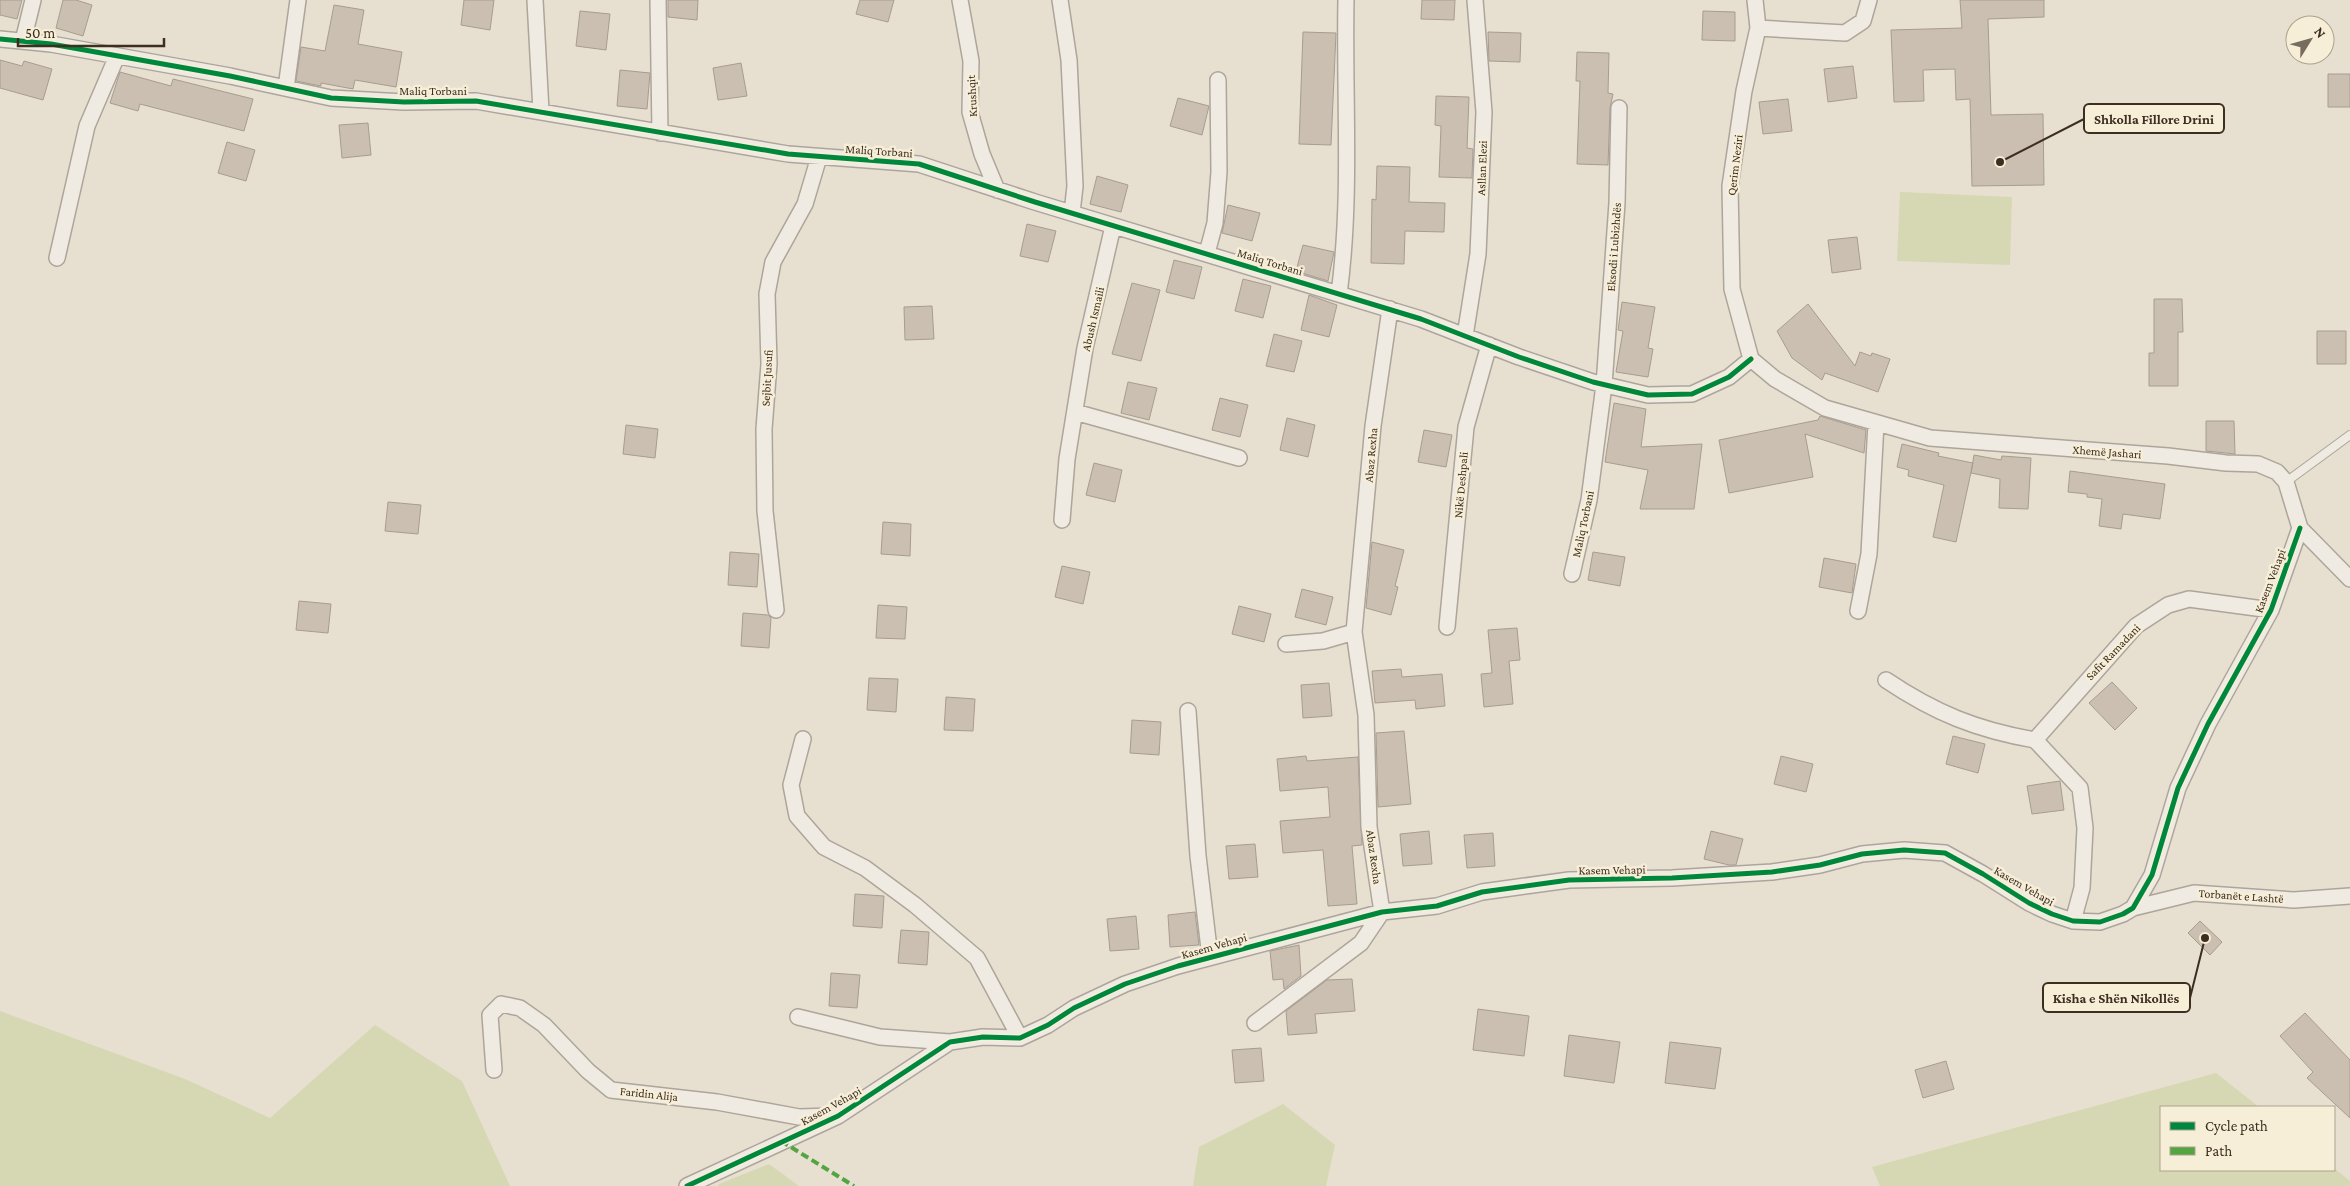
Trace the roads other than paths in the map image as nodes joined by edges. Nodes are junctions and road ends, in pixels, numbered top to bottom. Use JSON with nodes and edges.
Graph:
{"nodes":[{"id":1,"x":33,"y":0,"type":"edge"},
{"id":2,"x":298,"y":0,"type":"edge"},
{"id":3,"x":535,"y":0,"type":"edge"},
{"id":4,"x":658,"y":0,"type":"edge"},
{"id":5,"x":960,"y":0,"type":"edge"},
{"id":6,"x":1060,"y":0,"type":"edge"},
{"id":7,"x":1346,"y":0,"type":"edge"},
{"id":8,"x":1476,"y":0,"type":"edge"},
{"id":9,"x":1755,"y":0,"type":"edge"},
{"id":10,"x":1869,"y":0,"type":"edge"},
{"id":11,"x":1758,"y":28,"type":"junction"},
{"id":12,"x":0,"y":39,"type":"edge"},
{"id":13,"x":23,"y":41,"type":"junction"},
{"id":14,"x":117,"y":56,"type":"junction"},
{"id":15,"x":1218,"y":80,"type":"dead end"},
{"id":16,"x":286,"y":88,"type":"junction"},
{"id":17,"x":1619,"y":108,"type":"dead end"},
{"id":18,"x":541,"y":111,"type":"junction"},
{"id":19,"x":660,"y":133,"type":"junction"},
{"id":20,"x":819,"y":157,"type":"junction"},
{"id":21,"x":997,"y":190,"type":"junction"},
{"id":22,"x":1072,"y":213,"type":"junction"},
{"id":23,"x":1113,"y":226,"type":"junction"},
{"id":24,"x":1207,"y":254,"type":"junction"},
{"id":25,"x":57,"y":258,"type":"dead end"},
{"id":26,"x":1339,"y":294,"type":"junction"},
{"id":27,"x":1390,"y":309,"type":"junction"},
{"id":28,"x":1465,"y":336,"type":"junction"},
{"id":29,"x":1489,"y":346,"type":"junction"},
{"id":30,"x":1751,"y":359,"type":"junction"},
{"id":31,"x":1604,"y":385,"type":"junction"},
{"id":32,"x":1075,"y":412,"type":"junction"},
{"id":33,"x":1876,"y":423,"type":"junction"},
{"id":34,"x":2350,"y":435,"type":"edge"},
{"id":35,"x":1239,"y":458,"type":"dead end"},
{"id":36,"x":2286,"y":482,"type":"junction"},
{"id":37,"x":1062,"y":520,"type":"dead end"},
{"id":38,"x":2300,"y":528,"type":"junction"},
{"id":39,"x":1572,"y":574,"type":"dead end"},
{"id":40,"x":2350,"y":579,"type":"edge"},
{"id":41,"x":776,"y":610,"type":"dead end"},
{"id":42,"x":2272,"y":610,"type":"junction"},
{"id":43,"x":1858,"y":611,"type":"dead end"},
{"id":44,"x":1448,"y":628,"type":"dead end"},
{"id":45,"x":1354,"y":632,"type":"junction"},
{"id":46,"x":1286,"y":644,"type":"dead end"},
{"id":47,"x":1886,"y":680,"type":"dead end"},
{"id":48,"x":1188,"y":712,"type":"dead end"},
{"id":49,"x":803,"y":739,"type":"dead end"},
{"id":50,"x":2034,"y":740,"type":"junction"},
{"id":51,"x":2350,"y":896,"type":"edge"},
{"id":52,"x":2133,"y":908,"type":"junction"},
{"id":53,"x":1382,"y":912,"type":"junction"},
{"id":54,"x":2073,"y":921,"type":"junction"},
{"id":55,"x":1210,"y":957,"type":"junction"},
{"id":56,"x":798,"y":1017,"type":"dead end"},
{"id":57,"x":1255,"y":1023,"type":"dead end"},
{"id":58,"x":1020,"y":1038,"type":"junction"},
{"id":59,"x":950,"y":1042,"type":"junction"},
{"id":60,"x":494,"y":1070,"type":"dead end"},
{"id":61,"x":838,"y":1116,"type":"junction"},
{"id":62,"x":687,"y":1186,"type":"edge"}],
"edges":[{"from":1,"to":13,"type":"street"},
{"from":2,"to":16,"type":"street"},
{"from":3,"to":18,"type":"street"},
{"from":4,"to":19,"type":"street"},
{"from":5,"to":21,"type":"street","name":"Krushqit"},
{"from":6,"to":22,"type":"street"},
{"from":7,"to":26,"type":"street"},
{"from":8,"to":28,"type":"street","name":"Asllan Elezi"},
{"from":9,"to":11,"type":"street","name":"Qerim Neziri"},
{"from":10,"to":11,"type":"street"},
{"from":11,"to":30,"type":"street","name":"Qerim Neziri"},
{"from":12,"to":13,"type":"street","name":"Maliq Torbani"},
{"from":13,"to":14,"type":"street","name":"Maliq Torbani"},
{"from":14,"to":16,"type":"street","name":"Maliq Torbani"},
{"from":14,"to":25,"type":"street"},
{"from":15,"to":24,"type":"street"},
{"from":16,"to":18,"type":"street","name":"Maliq Torbani"},
{"from":17,"to":31,"type":"street","name":"Eksodi i Lubizhdës"},
{"from":18,"to":19,"type":"street","name":"Maliq Torbani"},
{"from":19,"to":20,"type":"street","name":"Maliq Torbani"},
{"from":20,"to":21,"type":"street","name":"Maliq Torbani"},
{"from":20,"to":41,"type":"street","name":"Sejbit Jusufi"},
{"from":21,"to":22,"type":"street","name":"Maliq Torbani"},
{"from":22,"to":23,"type":"street","name":"Maliq Torbani"},
{"from":23,"to":24,"type":"street","name":"Maliq Torbani"},
{"from":23,"to":32,"type":"street","name":"Abush Ismaili"},
{"from":24,"to":26,"type":"street","name":"Maliq Torbani"},
{"from":26,"to":27,"type":"street","name":"Maliq Torbani"},
{"from":27,"to":28,"type":"street","name":"Maliq Torbani"},
{"from":27,"to":45,"type":"street","name":"Abaz Rexha"},
{"from":28,"to":29,"type":"street","name":"Maliq Torbani"},
{"from":29,"to":31,"type":"street","name":"Maliq Torbani"},
{"from":29,"to":44,"type":"street","name":"Nikë Deshpali"},
{"from":30,"to":31,"type":"street","name":"Maliq Torbani"},
{"from":30,"to":33,"type":"street","name":"Xhemë Jashari"},
{"from":31,"to":39,"type":"street","name":"Maliq Torbani"},
{"from":32,"to":35,"type":"street"},
{"from":32,"to":37,"type":"street","name":"Abush Ismaili"},
{"from":33,"to":36,"type":"street","name":"Xhemë Jashari"},
{"from":33,"to":43,"type":"street"},
{"from":34,"to":36,"type":"lane"},
{"from":36,"to":38,"type":"street"},
{"from":38,"to":40,"type":"street"},
{"from":38,"to":42,"type":"street","name":"Kasem Vehapi"},
{"from":42,"to":50,"type":"street","name":"Safit Ramadani"},
{"from":42,"to":52,"type":"street","name":"Kasem Vehapi"},
{"from":45,"to":46,"type":"street"},
{"from":45,"to":53,"type":"street","name":"Abaz Rexha"},
{"from":47,"to":50,"type":"street"},
{"from":48,"to":55,"type":"street","name":"Kasem Vehapi"},
{"from":49,"to":58,"type":"street"},
{"from":50,"to":54,"type":"street"},
{"from":51,"to":52,"type":"street","name":"Torbanët e Lashtë"},
{"from":52,"to":54,"type":"street","name":"Kasem Vehapi"},
{"from":53,"to":54,"type":"street","name":"Kasem Vehapi"},
{"from":53,"to":55,"type":"street","name":"Kasem Vehapi"},
{"from":53,"to":57,"type":"street"},
{"from":55,"to":58,"type":"street","name":"Kasem Vehapi"},
{"from":56,"to":59,"type":"street"},
{"from":58,"to":59,"type":"street","name":"Kasem Vehapi"},
{"from":59,"to":61,"type":"street","name":"Kasem Vehapi"},
{"from":60,"to":61,"type":"street","name":"Faridin Alija"},
{"from":61,"to":62,"type":"street","name":"Kasem Vehapi"}]}
